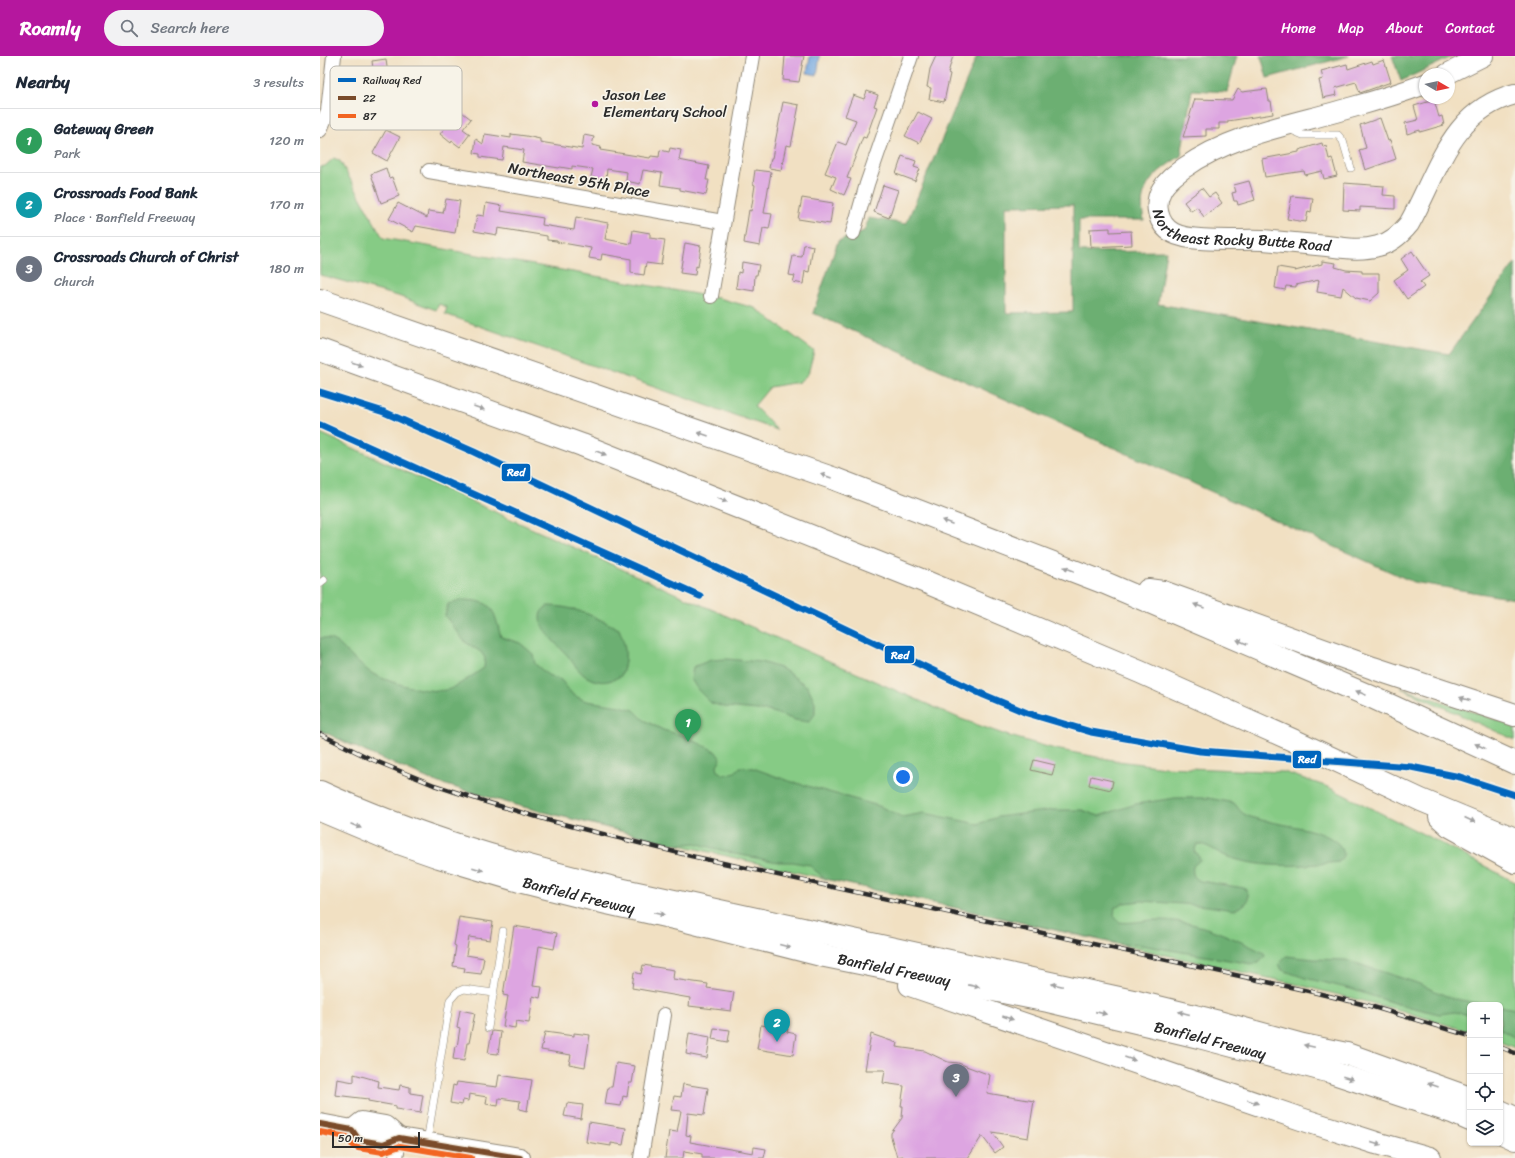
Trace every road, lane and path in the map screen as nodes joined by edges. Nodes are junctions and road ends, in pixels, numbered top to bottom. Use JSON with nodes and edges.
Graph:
{"nodes":[{"id":1,"x":334,"y":56,"type":"edge"},
{"id":2,"x":752,"y":56,"type":"edge"},
{"id":3,"x":911,"y":56,"type":"edge"},
{"id":4,"x":1483,"y":56,"type":"edge"},
{"id":5,"x":333,"y":66,"type":"edge"},
{"id":6,"x":1455,"y":70,"type":"edge"},
{"id":7,"x":1419,"y":86,"type":"edge"},
{"id":8,"x":330,"y":93,"type":"edge"},
{"id":9,"x":1515,"y":94,"type":"edge"},
{"id":10,"x":1284,"y":126,"type":"junction"},
{"id":11,"x":320,"y":130,"type":"edge"},
{"id":12,"x":1351,"y":168,"type":"dead end"},
{"id":13,"x":429,"y":171,"type":"dead end"},
{"id":14,"x":723,"y":222,"type":"junction"},
{"id":15,"x":853,"y":233,"type":"dead end"},
{"id":16,"x":711,"y":296,"type":"dead end"},
{"id":17,"x":320,"y":300,"type":"edge"},
{"id":18,"x":320,"y":350,"type":"edge"},
{"id":19,"x":1105,"y":583,"type":"junction"},
{"id":20,"x":1515,"y":715,"type":"edge"},
{"id":21,"x":1515,"y":763,"type":"edge"},
{"id":22,"x":320,"y":792,"type":"edge"},
{"id":23,"x":1421,"y":800,"type":"junction"},
{"id":24,"x":320,"y":810,"type":"edge"},
{"id":25,"x":1515,"y":839,"type":"edge"},
{"id":26,"x":1515,"y":862,"type":"edge"},
{"id":27,"x":503,"y":931,"type":"dead end"},
{"id":28,"x":826,"y":956,"type":"junction"},
{"id":29,"x":494,"y":993,"type":"junction"},
{"id":30,"x":664,"y":1015,"type":"dead end"},
{"id":31,"x":488,"y":1028,"type":"dead end"},
{"id":32,"x":1467,"y":1097,"type":"edge"},
{"id":33,"x":1503,"y":1102,"type":"edge"},
{"id":34,"x":1515,"y":1104,"type":"edge"},
{"id":35,"x":1503,"y":1112,"type":"edge"},
{"id":36,"x":1515,"y":1118,"type":"edge"},
{"id":37,"x":1467,"y":1119,"type":"edge"},
{"id":38,"x":320,"y":1124,"type":"edge"},
{"id":39,"x":1503,"y":1133,"type":"edge"},
{"id":40,"x":399,"y":1138,"type":"junction"},
{"id":41,"x":1515,"y":1139,"type":"edge"},
{"id":42,"x":427,"y":1142,"type":"junction"},
{"id":43,"x":396,"y":1158,"type":"edge"},
{"id":44,"x":520,"y":1158,"type":"edge"},
{"id":45,"x":641,"y":1158,"type":"edge"},
{"id":46,"x":1430,"y":1158,"type":"edge"}],
"edges":[{"from":1,"to":5,"type":"street"},
{"from":2,"to":14,"type":"street"},
{"from":3,"to":15,"type":"street"},
{"from":4,"to":6,"type":"street"},
{"from":7,"to":10,"type":"street","name":"Northeast Rocky Butte Road"},
{"from":8,"to":11,"type":"street"},
{"from":9,"to":10,"type":"street","name":"Northeast Rocky Butte Road"},
{"from":10,"to":12,"type":"lane"},
{"from":13,"to":14,"type":"street","name":"Northeast 95th Place"},
{"from":14,"to":16,"type":"street"},
{"from":19,"to":17,"type":"highway","one_way":true},
{"from":18,"to":23,"type":"highway","one_way":true},
{"from":20,"to":19,"type":"highway","one_way":true},
{"from":21,"to":19,"type":"highway","one_way":true},
{"from":32,"to":22,"type":"highway","name":"Banfield Freeway","one_way":true},
{"from":23,"to":25,"type":"highway","one_way":true},
{"from":23,"to":26,"type":"highway"},
{"from":24,"to":28,"type":"highway","name":"Banfield Freeway","one_way":true},
{"from":27,"to":29,"type":"lane"},
{"from":28,"to":37,"type":"highway","name":"Banfield Freeway","one_way":true},
{"from":28,"to":46,"type":"highway","one_way":true},
{"from":29,"to":31,"type":"lane"},
{"from":29,"to":42,"type":"lane"},
{"from":30,"to":45,"type":"street"},
{"from":33,"to":34,"type":"highway"},
{"from":35,"to":36,"type":"highway"},
{"from":38,"to":40,"type":"street"},
{"from":39,"to":41,"type":"highway"},
{"from":40,"to":42,"type":"street"},
{"from":40,"to":43,"type":"street"},
{"from":42,"to":44,"type":"street"}]}
